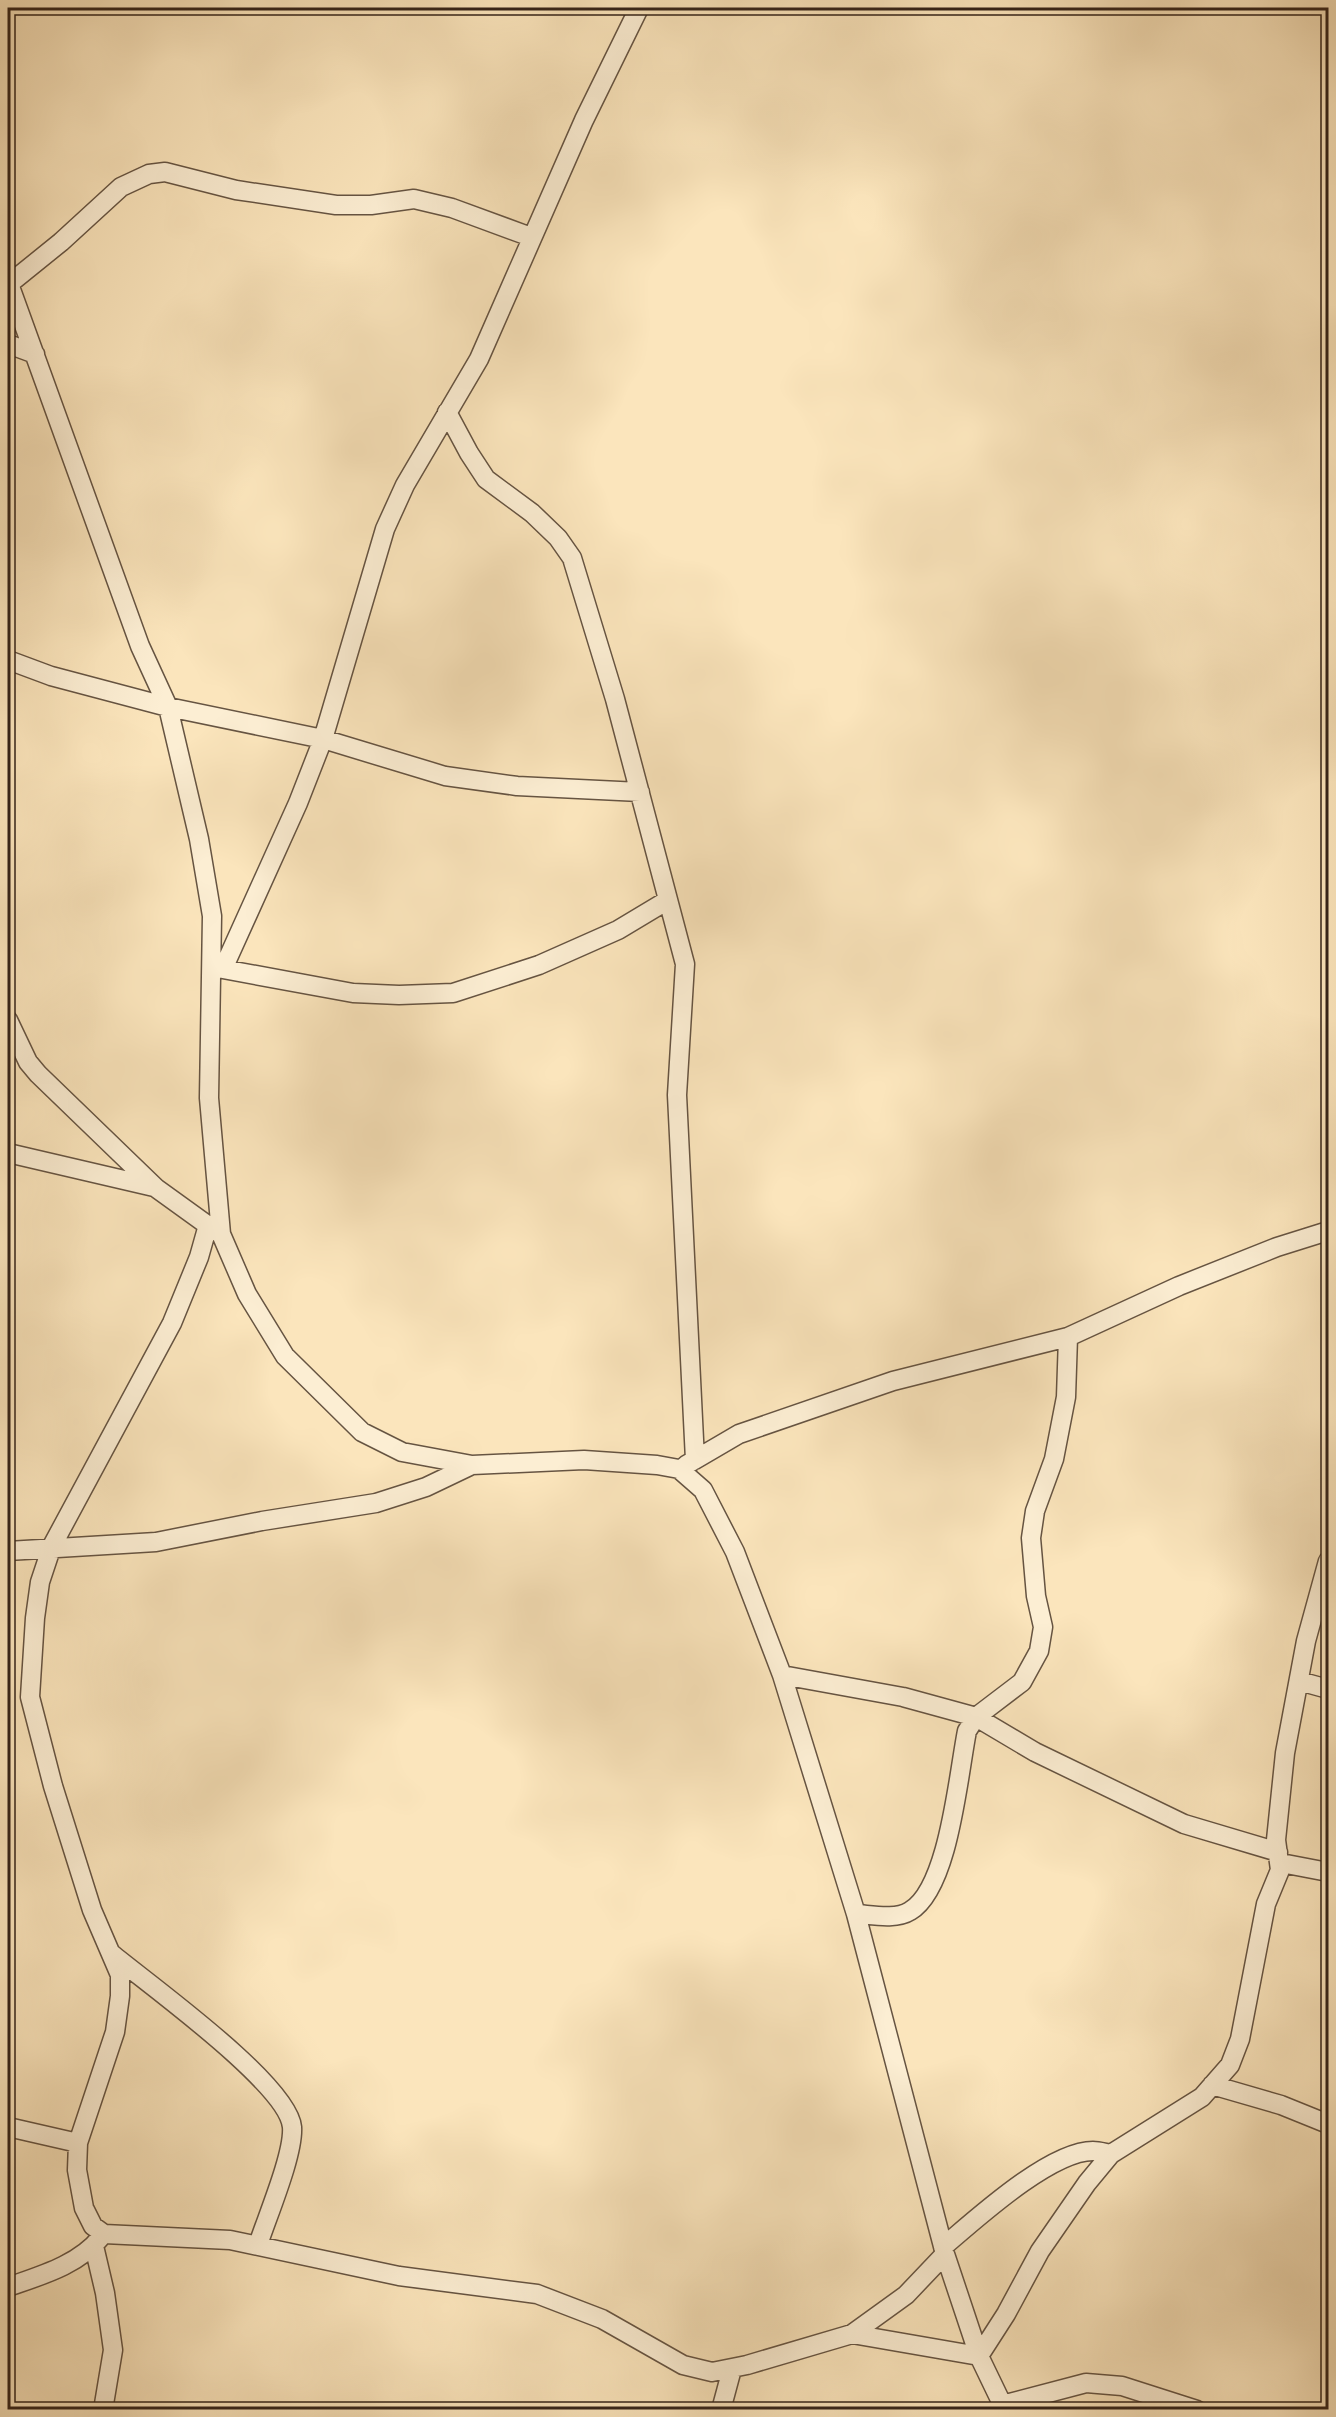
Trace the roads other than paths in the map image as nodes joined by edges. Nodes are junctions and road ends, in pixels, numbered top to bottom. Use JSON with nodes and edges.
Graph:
{"nodes":[{"id":1,"x":639,"y":8,"type":"edge"},
{"id":2,"x":531,"y":237,"type":"junction"},
{"id":3,"x":8,"y":282,"type":"edge"},
{"id":4,"x":8,"y":344,"type":"edge"},
{"id":5,"x":35,"y":354,"type":"junction"},
{"id":6,"x":447,"y":412,"type":"junction"},
{"id":7,"x":8,"y":660,"type":"edge"},
{"id":8,"x":168,"y":706,"type":"junction"},
{"id":9,"x":323,"y":739,"type":"junction"},
{"id":10,"x":640,"y":792,"type":"junction"},
{"id":11,"x":668,"y":900,"type":"junction"},
{"id":12,"x":217,"y":968,"type":"junction"},
{"id":13,"x":8,"y":1020,"type":"edge"},
{"id":14,"x":8,"y":1153,"type":"edge"},
{"id":15,"x":156,"y":1188,"type":"junction"},
{"id":16,"x":214,"y":1230,"type":"junction"},
{"id":17,"x":1329,"y":1231,"type":"edge"},
{"id":18,"x":1068,"y":1337,"type":"junction"},
{"id":19,"x":695,"y":1460,"type":"junction"},
{"id":20,"x":472,"y":1465,"type":"junction"},
{"id":21,"x":679,"y":1469,"type":"junction"},
{"id":22,"x":52,"y":1546,"type":"junction"},
{"id":23,"x":8,"y":1551,"type":"edge"},
{"id":24,"x":1329,"y":1561,"type":"edge"},
{"id":25,"x":782,"y":1675,"type":"junction"},
{"id":26,"x":1299,"y":1681,"type":"junction"},
{"id":27,"x":1329,"y":1689,"type":"edge"},
{"id":28,"x":976,"y":1717,"type":"junction"},
{"id":29,"x":1279,"y":1857,"type":"junction"},
{"id":30,"x":1329,"y":1872,"type":"edge"},
{"id":31,"x":856,"y":1914,"type":"junction"},
{"id":32,"x":110,"y":1953,"type":"junction"},
{"id":33,"x":1212,"y":2085,"type":"junction"},
{"id":34,"x":1329,"y":2124,"type":"edge"},
{"id":35,"x":8,"y":2127,"type":"edge"},
{"id":36,"x":78,"y":2143,"type":"junction"},
{"id":37,"x":1111,"y":2154,"type":"junction"},
{"id":38,"x":99,"y":2240,"type":"junction"},
{"id":39,"x":258,"y":2245,"type":"junction"},
{"id":40,"x":944,"y":2250,"type":"junction"},
{"id":41,"x":8,"y":2287,"type":"edge"},
{"id":42,"x":852,"y":2334,"type":"junction"},
{"id":43,"x":979,"y":2356,"type":"junction"},
{"id":44,"x":732,"y":2369,"type":"junction"},
{"id":45,"x":1004,"y":2407,"type":"edge"},
{"id":46,"x":104,"y":2409,"type":"edge"},
{"id":47,"x":721,"y":2409,"type":"edge"},
{"id":48,"x":1197,"y":2409,"type":"edge"}],
"edges":[{"from":1,"to":2,"type":"street"},
{"from":2,"to":3,"type":"street"},
{"from":2,"to":6,"type":"street"},
{"from":3,"to":5,"type":"street"},
{"from":4,"to":5,"type":"street"},
{"from":5,"to":8,"type":"street"},
{"from":6,"to":9,"type":"street"},
{"from":6,"to":10,"type":"street"},
{"from":7,"to":8,"type":"street"},
{"from":8,"to":9,"type":"street"},
{"from":8,"to":12,"type":"street"},
{"from":9,"to":10,"type":"street"},
{"from":9,"to":12,"type":"street"},
{"from":10,"to":11,"type":"street"},
{"from":11,"to":12,"type":"street"},
{"from":11,"to":19,"type":"street"},
{"from":12,"to":16,"type":"street"},
{"from":13,"to":15,"type":"street"},
{"from":14,"to":15,"type":"street"},
{"from":15,"to":16,"type":"street"},
{"from":16,"to":20,"type":"street"},
{"from":16,"to":22,"type":"street"},
{"from":17,"to":18,"type":"street"},
{"from":18,"to":19,"type":"street"},
{"from":18,"to":28,"type":"street"},
{"from":19,"to":21,"type":"street"},
{"from":20,"to":21,"type":"street"},
{"from":20,"to":22,"type":"street"},
{"from":21,"to":25,"type":"street"},
{"from":22,"to":23,"type":"street"},
{"from":22,"to":32,"type":"street"},
{"from":24,"to":26,"type":"street"},
{"from":25,"to":28,"type":"street"},
{"from":25,"to":31,"type":"street"},
{"from":26,"to":27,"type":"street"},
{"from":26,"to":29,"type":"street"},
{"from":28,"to":29,"type":"street"},
{"from":28,"to":31,"type":"street"},
{"from":29,"to":30,"type":"street"},
{"from":29,"to":33,"type":"street"},
{"from":31,"to":40,"type":"street"},
{"from":32,"to":36,"type":"street"},
{"from":32,"to":39,"type":"street"},
{"from":33,"to":34,"type":"street"},
{"from":33,"to":37,"type":"street"},
{"from":35,"to":36,"type":"street"},
{"from":36,"to":38,"type":"street"},
{"from":37,"to":40,"type":"street"},
{"from":37,"to":43,"type":"street"},
{"from":38,"to":39,"type":"street"},
{"from":38,"to":41,"type":"street"},
{"from":38,"to":46,"type":"street"},
{"from":39,"to":44,"type":"street"},
{"from":40,"to":42,"type":"street"},
{"from":40,"to":43,"type":"street"},
{"from":42,"to":43,"type":"street"},
{"from":42,"to":44,"type":"street"},
{"from":43,"to":45,"type":"street"},
{"from":44,"to":47,"type":"street"},
{"from":45,"to":48,"type":"street"}]}
